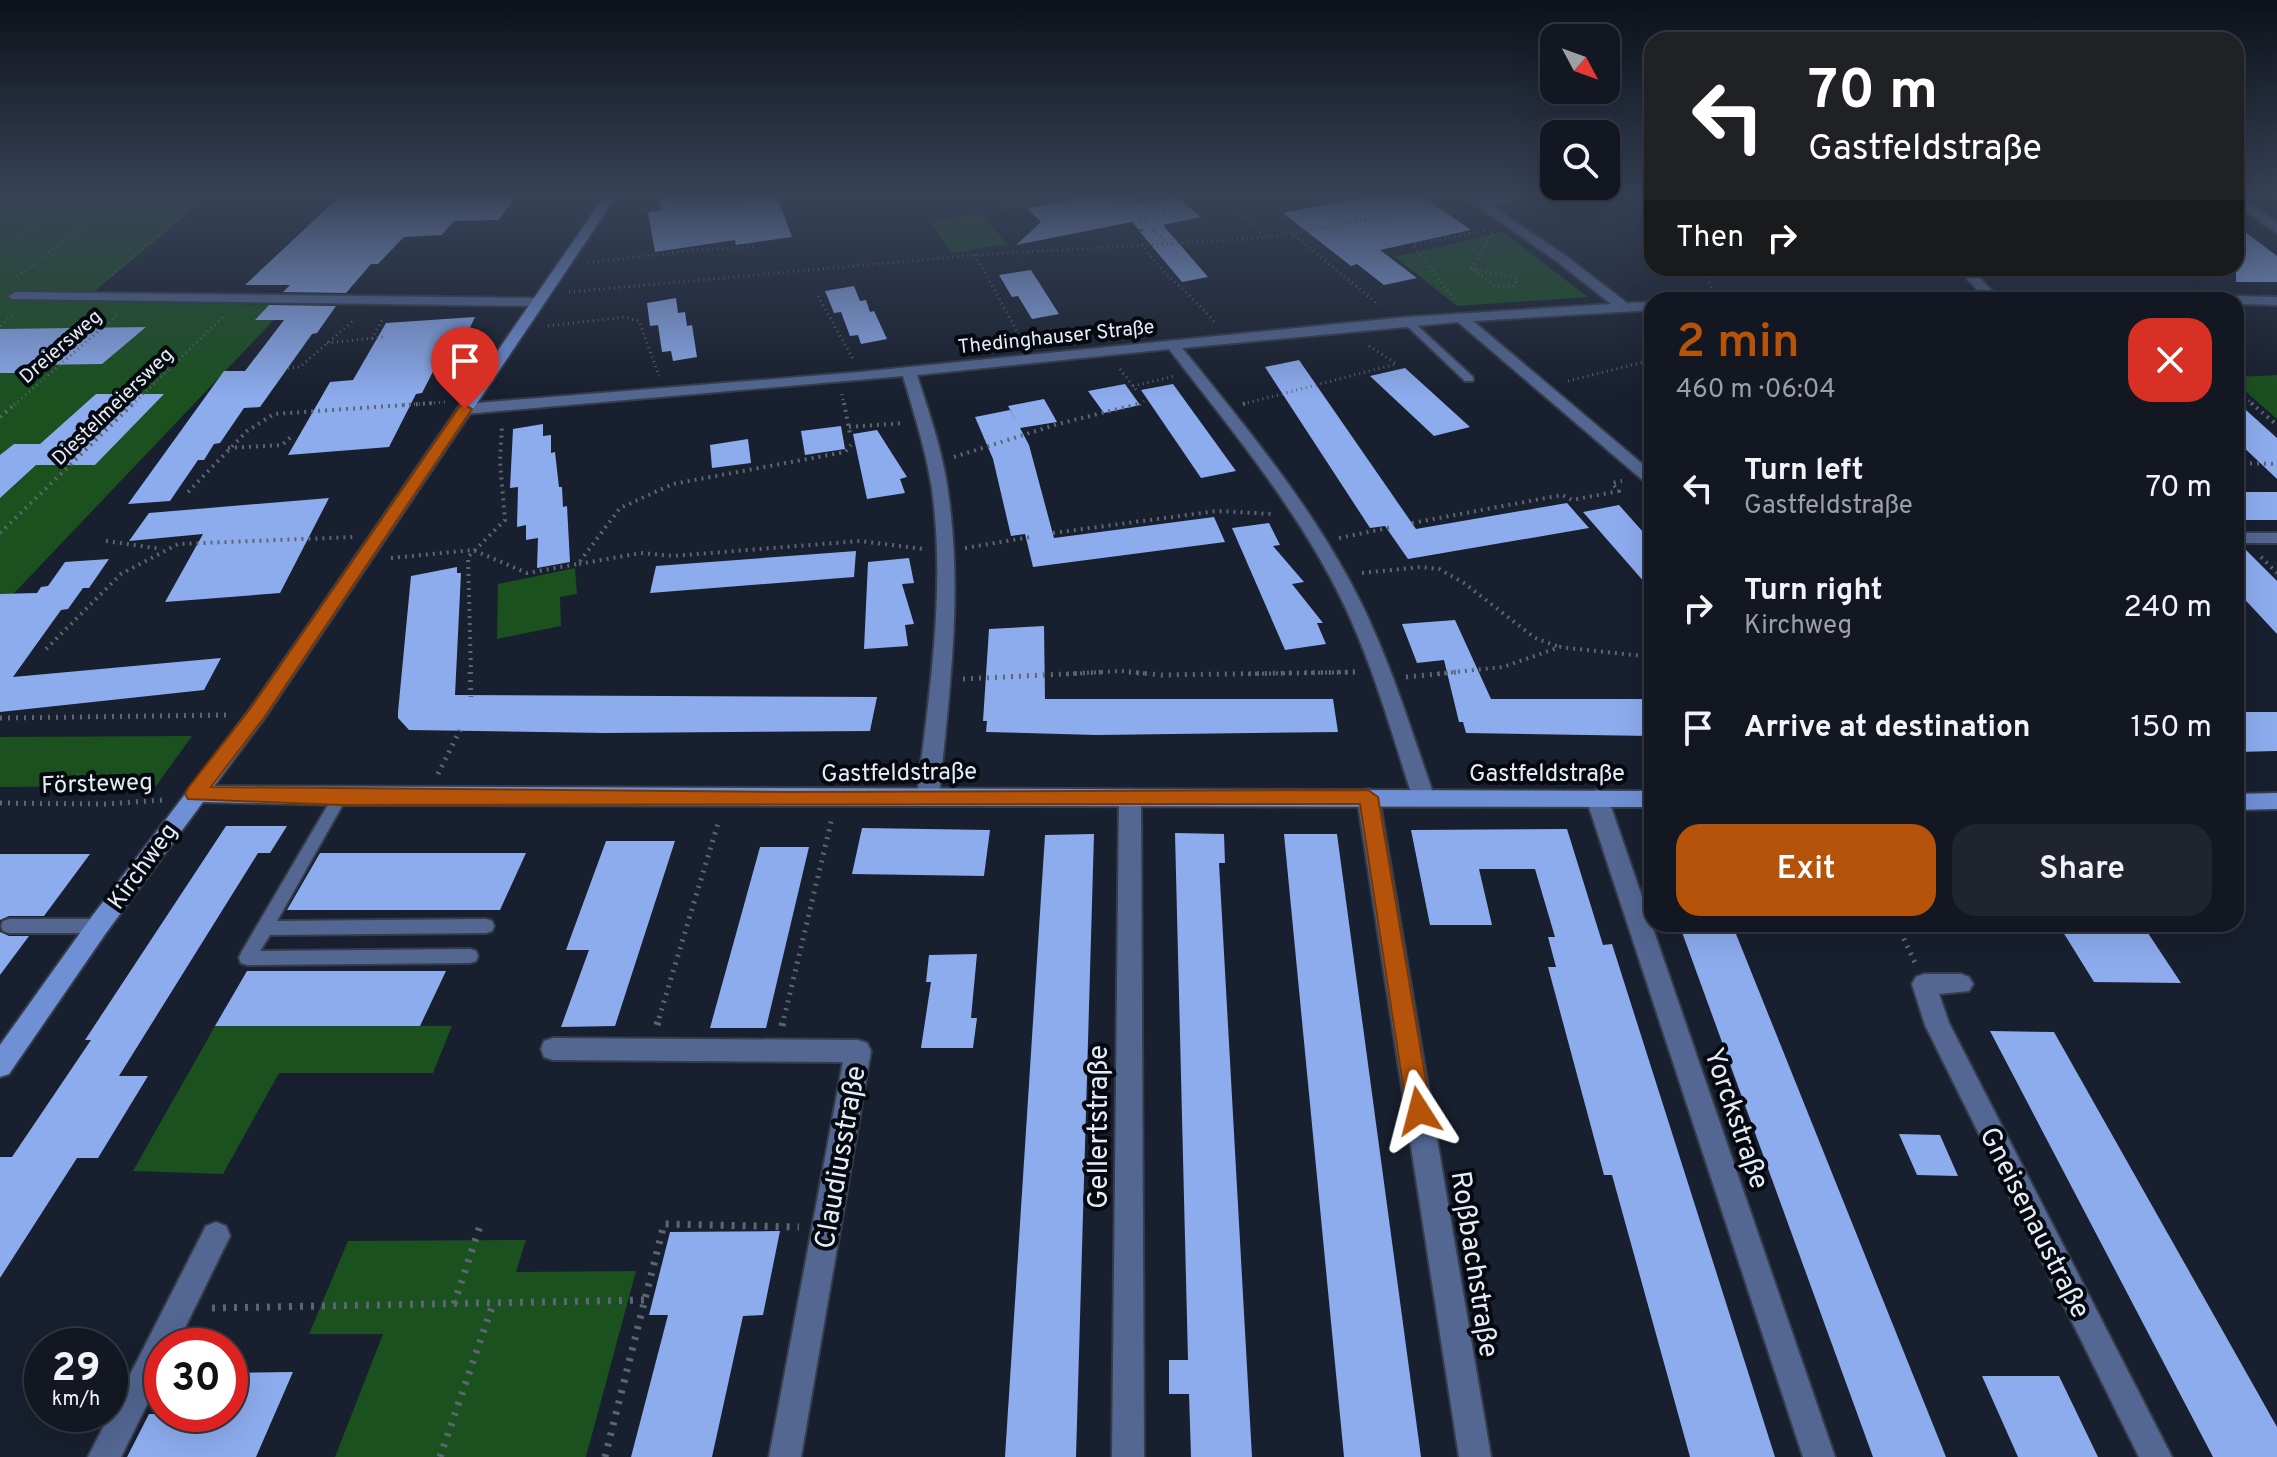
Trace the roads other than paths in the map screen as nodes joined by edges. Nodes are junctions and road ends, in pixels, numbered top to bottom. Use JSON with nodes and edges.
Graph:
{"nodes":[{"id":1,"x":565,"y":262,"type":"edge"},
{"id":2,"x":1566,"y":262,"type":"edge"},
{"id":3,"x":1971,"y":276,"type":"edge"},
{"id":4,"x":1986,"y":292,"type":"edge"},
{"id":5,"x":16,"y":296,"type":"dead end"},
{"id":6,"x":541,"y":298,"type":"junction"},
{"id":7,"x":2244,"y":300,"type":"edge"},
{"id":8,"x":2277,"y":301,"type":"edge"},
{"id":9,"x":1644,"y":306,"type":"edge"},
{"id":10,"x":1623,"y":307,"type":"junction"},
{"id":11,"x":1465,"y":317,"type":"junction"},
{"id":12,"x":1407,"y":321,"type":"junction"},
{"id":13,"x":1172,"y":344,"type":"junction"},
{"id":14,"x":909,"y":372,"type":"junction"},
{"id":15,"x":1469,"y":379,"type":"dead end"},
{"id":16,"x":468,"y":405,"type":"junction"},
{"id":17,"x":1644,"y":474,"type":"edge"},
{"id":18,"x":2244,"y":538,"type":"edge"},
{"id":19,"x":2277,"y":538,"type":"edge"},
{"id":20,"x":195,"y":794,"type":"junction"},
{"id":21,"x":928,"y":796,"type":"junction"},
{"id":22,"x":340,"y":797,"type":"junction"},
{"id":23,"x":1130,"y":797,"type":"junction"},
{"id":24,"x":1368,"y":797,"type":"junction"},
{"id":25,"x":1597,"y":798,"type":"junction"},
{"id":26,"x":1424,"y":799,"type":"junction"},
{"id":27,"x":1644,"y":799,"type":"edge"},
{"id":28,"x":2277,"y":801,"type":"edge"},
{"id":29,"x":2244,"y":802,"type":"edge"},
{"id":30,"x":9,"y":926,"type":"dead end"},
{"id":31,"x":98,"y":926,"type":"junction"},
{"id":32,"x":486,"y":926,"type":"dead end"},
{"id":33,"x":265,"y":928,"type":"junction"},
{"id":34,"x":470,"y":956,"type":"dead end"},
{"id":35,"x":1961,"y":984,"type":"dead end"},
{"id":36,"x":553,"y":1049,"type":"dead end"},
{"id":37,"x":0,"y":1066,"type":"edge"},
{"id":38,"x":216,"y":1236,"type":"dead end"},
{"id":39,"x":104,"y":1457,"type":"edge"},
{"id":40,"x":785,"y":1457,"type":"edge"},
{"id":41,"x":1128,"y":1457,"type":"edge"},
{"id":42,"x":1475,"y":1457,"type":"edge"},
{"id":43,"x":1819,"y":1457,"type":"edge"},
{"id":44,"x":2156,"y":1457,"type":"edge"}],
"edges":[{"from":1,"to":6,"type":"street","name":"Kirchweg"},
{"from":2,"to":10,"type":"street"},
{"from":3,"to":4,"type":"street"},
{"from":5,"to":6,"type":"street"},
{"from":6,"to":16,"type":"street","name":"Kirchweg"},
{"from":7,"to":8,"type":"street"},
{"from":9,"to":10,"type":"street","name":"Thedinghauser Straße"},
{"from":10,"to":11,"type":"street","name":"Thedinghauser Straße"},
{"from":11,"to":12,"type":"street","name":"Thedinghauser Straße"},
{"from":11,"to":17,"type":"street"},
{"from":12,"to":13,"type":"street","name":"Thedinghauser Straße"},
{"from":12,"to":15,"type":"lane"},
{"from":13,"to":14,"type":"street","name":"Thedinghauser Straße"},
{"from":13,"to":26,"type":"street"},
{"from":14,"to":16,"type":"street","name":"Thedinghauser Straße"},
{"from":14,"to":21,"type":"street"},
{"from":16,"to":20,"type":"street","name":"Kirchweg"},
{"from":18,"to":19,"type":"street"},
{"from":20,"to":22,"type":"street","name":"Gastfeldstraße"},
{"from":20,"to":31,"type":"street","name":"Kirchweg"},
{"from":21,"to":22,"type":"street","name":"Gastfeldstraße"},
{"from":21,"to":23,"type":"street","name":"Gastfeldstraße"},
{"from":22,"to":33,"type":"lane"},
{"from":23,"to":24,"type":"street","name":"Gastfeldstraße"},
{"from":23,"to":41,"type":"street","name":"Gellertstraße"},
{"from":24,"to":26,"type":"street","name":"Gastfeldstraße"},
{"from":24,"to":42,"type":"street","name":"Roßbachstraße"},
{"from":25,"to":26,"type":"street","name":"Gastfeldstraße"},
{"from":25,"to":27,"type":"street","name":"Gastfeldstraße"},
{"from":25,"to":43,"type":"street","name":"Yorckstraße"},
{"from":28,"to":29,"type":"street"},
{"from":30,"to":31,"type":"lane"},
{"from":31,"to":37,"type":"street","name":"Kirchweg"},
{"from":32,"to":33,"type":"lane"},
{"from":33,"to":34,"type":"lane"},
{"from":35,"to":44,"type":"street","name":"Gneisenaustraße"},
{"from":36,"to":40,"type":"street","name":"Claudiusstraße"},
{"from":38,"to":39,"type":"street"}]}
